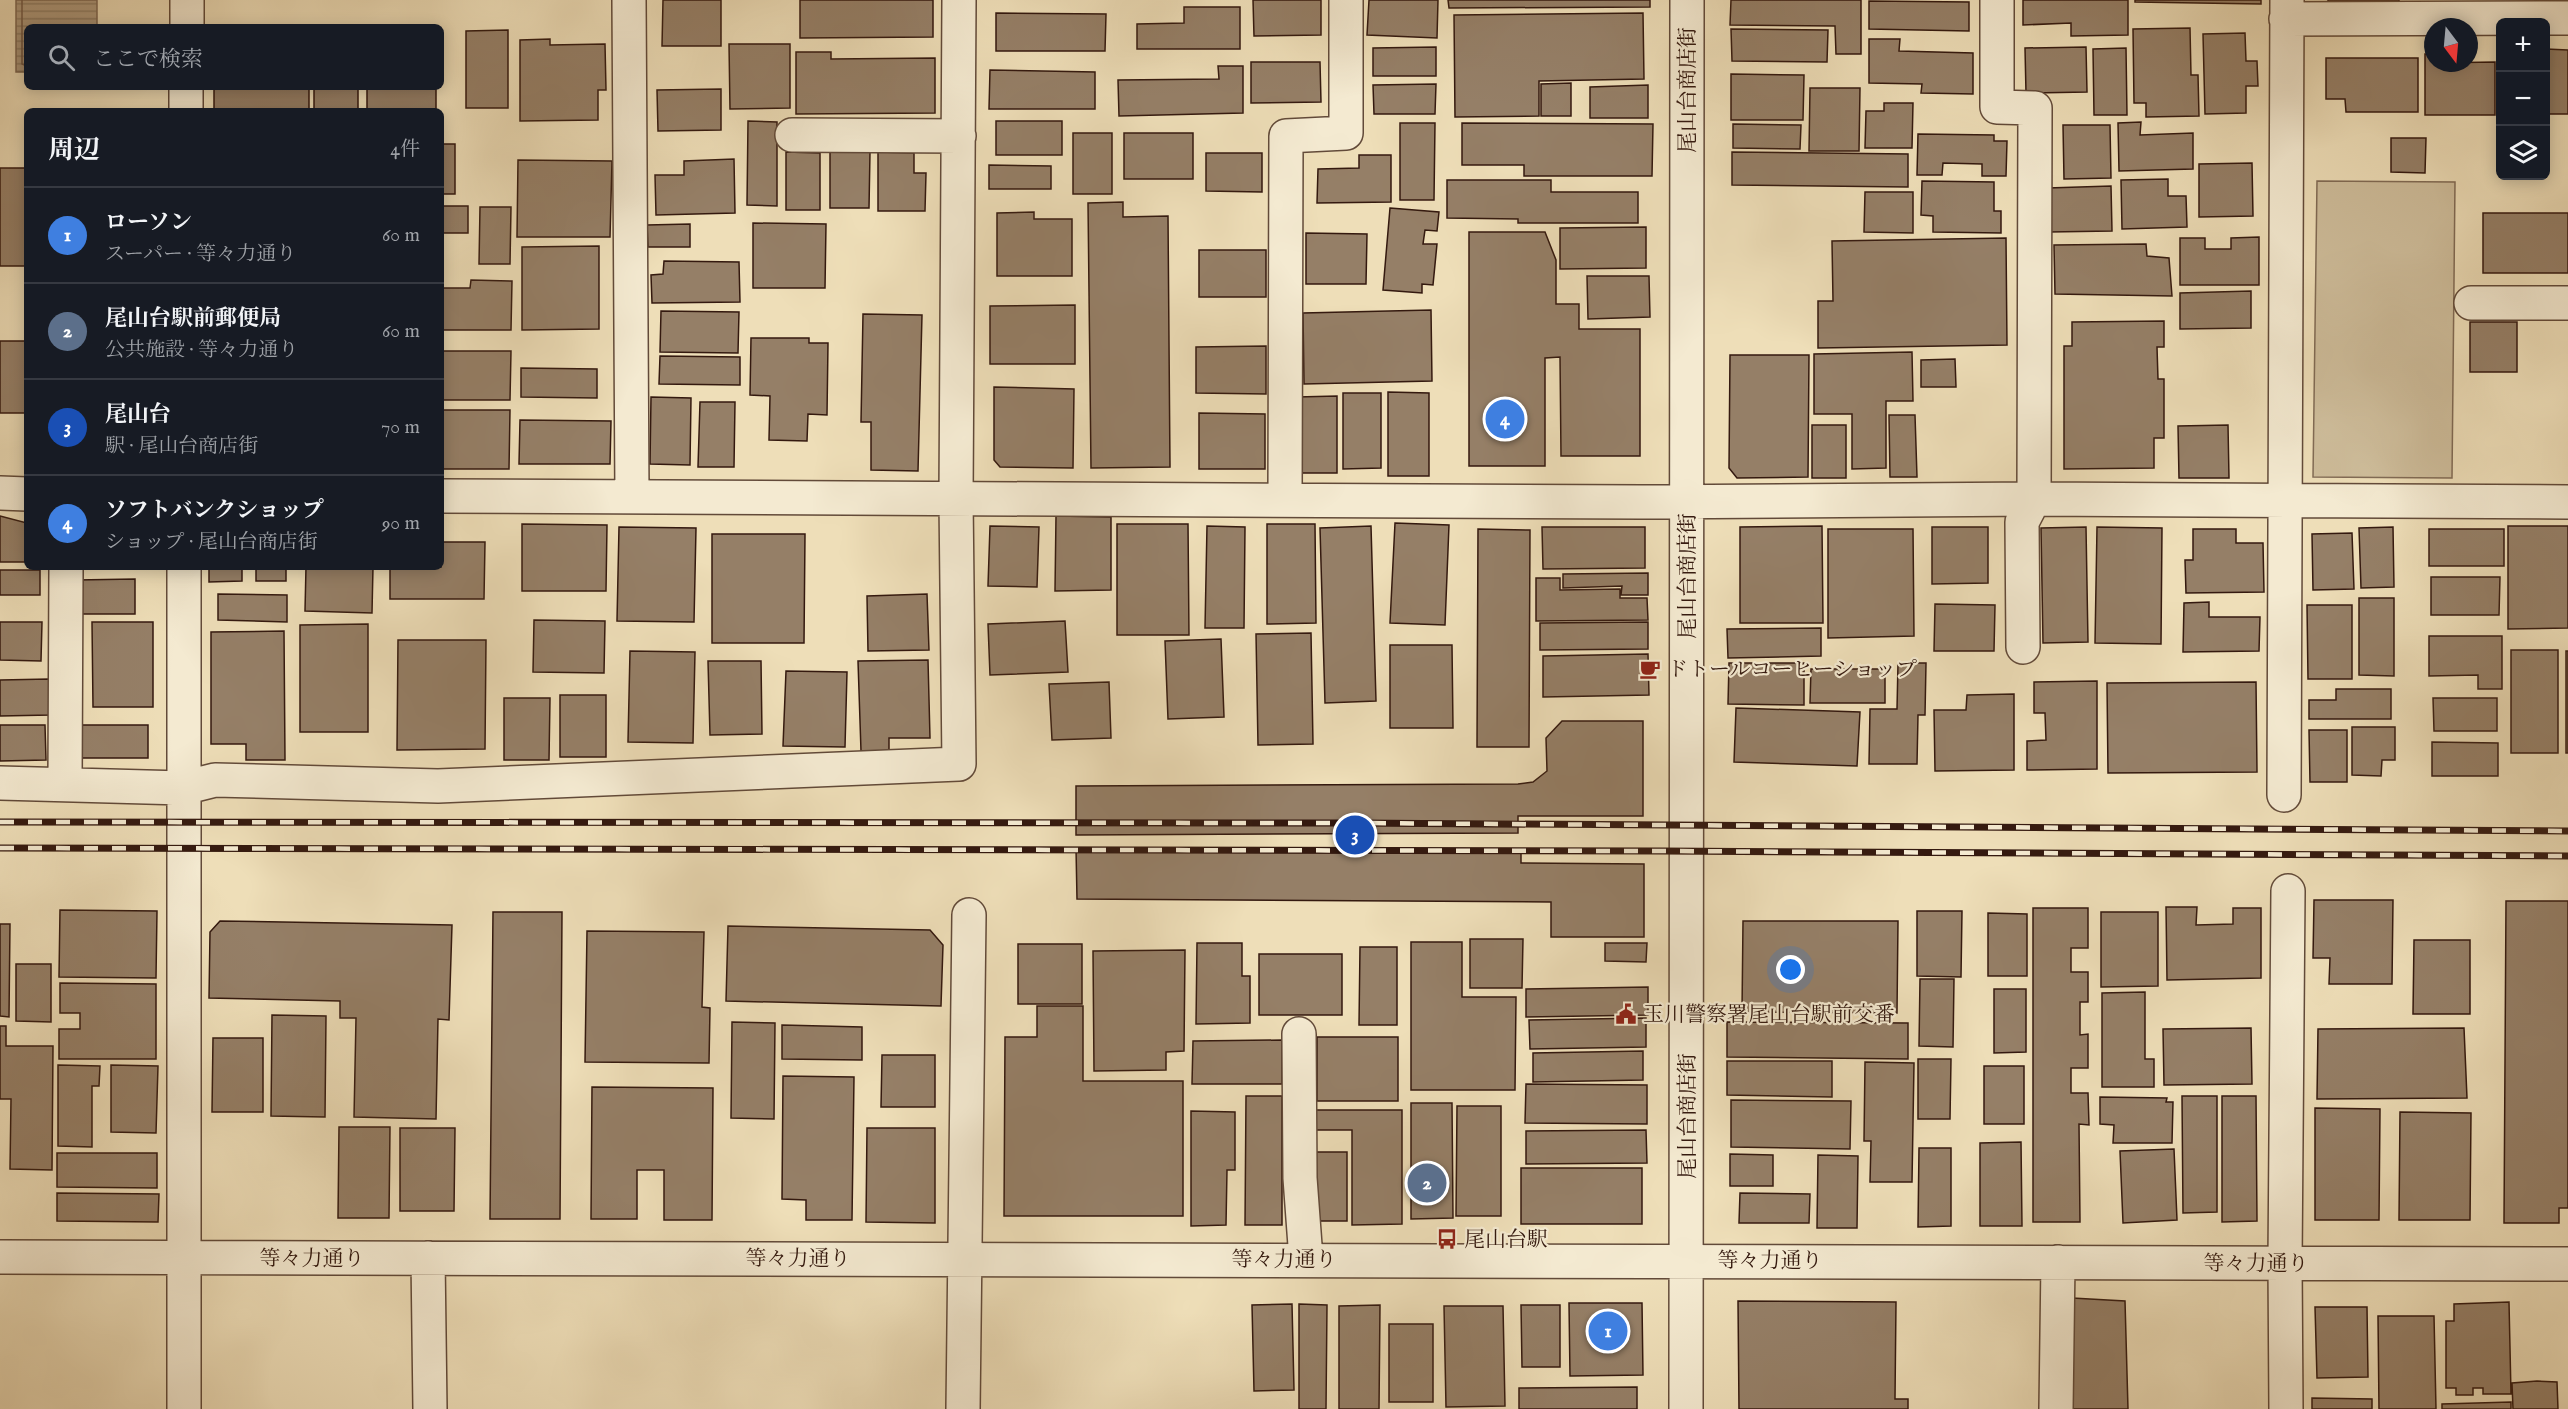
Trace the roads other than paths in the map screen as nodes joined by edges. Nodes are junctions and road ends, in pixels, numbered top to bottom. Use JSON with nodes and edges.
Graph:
{"nodes":[{"id":1,"x":187,"y":0,"type":"edge"},
{"id":2,"x":606,"y":0,"type":"edge"},
{"id":3,"x":629,"y":0,"type":"edge"},
{"id":4,"x":959,"y":0,"type":"edge"},
{"id":5,"x":1346,"y":0,"type":"edge"},
{"id":6,"x":1687,"y":0,"type":"edge"},
{"id":7,"x":1997,"y":0,"type":"edge"},
{"id":8,"x":2286,"y":10,"type":"edge"},
{"id":9,"x":2568,"y":18,"type":"edge"},
{"id":10,"x":187,"y":24,"type":"edge"},
{"id":11,"x":186,"y":90,"type":"edge"},
{"id":12,"x":186,"y":108,"type":"edge"},
{"id":13,"x":792,"y":135,"type":"dead end"},
{"id":14,"x":958,"y":136,"type":"junction"},
{"id":15,"x":2470,"y":303,"type":"dead end"},
{"id":16,"x":2568,"y":303,"type":"edge"},
{"id":17,"x":0,"y":494,"type":"edge"},
{"id":18,"x":24,"y":494,"type":"edge"},
{"id":19,"x":632,"y":495,"type":"junction"},
{"id":20,"x":444,"y":496,"type":"edge"},
{"id":21,"x":956,"y":499,"type":"junction"},
{"id":22,"x":1285,"y":499,"type":"junction"},
{"id":23,"x":2034,"y":499,"type":"junction"},
{"id":24,"x":2287,"y":500,"type":"junction"},
{"id":25,"x":1687,"y":502,"type":"junction"},
{"id":26,"x":2568,"y":502,"type":"edge"},
{"id":27,"x":66,"y":570,"type":"edge"},
{"id":28,"x":184,"y":570,"type":"edge"},
{"id":29,"x":2023,"y":647,"type":"dead end"},
{"id":30,"x":0,"y":783,"type":"edge"},
{"id":31,"x":65,"y":783,"type":"junction"},
{"id":32,"x":183,"y":788,"type":"junction"},
{"id":33,"x":2284,"y":795,"type":"dead end"},
{"id":34,"x":2288,"y":891,"type":"dead end"},
{"id":35,"x":969,"y":915,"type":"dead end"},
{"id":36,"x":1299,"y":1035,"type":"dead end"},
{"id":37,"x":0,"y":1257,"type":"edge"},
{"id":38,"x":184,"y":1257,"type":"junction"},
{"id":39,"x":428,"y":1258,"type":"junction"},
{"id":40,"x":963,"y":1258,"type":"junction"},
{"id":41,"x":1306,"y":1259,"type":"junction"},
{"id":42,"x":1686,"y":1260,"type":"junction"},
{"id":43,"x":2058,"y":1262,"type":"junction"},
{"id":44,"x":2285,"y":1263,"type":"junction"},
{"id":45,"x":2568,"y":1264,"type":"edge"},
{"id":46,"x":184,"y":1409,"type":"edge"},
{"id":47,"x":430,"y":1409,"type":"edge"},
{"id":48,"x":963,"y":1409,"type":"edge"},
{"id":49,"x":1686,"y":1409,"type":"edge"},
{"id":50,"x":2056,"y":1409,"type":"edge"},
{"id":51,"x":2286,"y":1409,"type":"edge"}],
"edges":[{"from":1,"to":10,"type":"street"},
{"from":2,"to":3,"type":"street"},
{"from":3,"to":19,"type":"street"},
{"from":4,"to":14,"type":"street"},
{"from":5,"to":22,"type":"street"},
{"from":6,"to":25,"type":"street","name":"尾山台商店街"},
{"from":7,"to":23,"type":"street"},
{"from":8,"to":9,"type":"street"},
{"from":8,"to":24,"type":"street"},
{"from":11,"to":12,"type":"street"},
{"from":13,"to":14,"type":"street"},
{"from":14,"to":21,"type":"street"},
{"from":15,"to":16,"type":"street"},
{"from":17,"to":18,"type":"street"},
{"from":19,"to":20,"type":"street"},
{"from":19,"to":21,"type":"street"},
{"from":21,"to":22,"type":"street"},
{"from":21,"to":32,"type":"street"},
{"from":22,"to":25,"type":"street"},
{"from":23,"to":24,"type":"street"},
{"from":23,"to":25,"type":"street"},
{"from":23,"to":29,"type":"street"},
{"from":24,"to":26,"type":"street"},
{"from":24,"to":33,"type":"street"},
{"from":25,"to":42,"type":"street","name":"尾山台商店街"},
{"from":27,"to":31,"type":"street"},
{"from":28,"to":32,"type":"street"},
{"from":30,"to":31,"type":"street"},
{"from":31,"to":32,"type":"street"},
{"from":32,"to":38,"type":"street"},
{"from":34,"to":44,"type":"street"},
{"from":35,"to":40,"type":"street"},
{"from":36,"to":41,"type":"street"},
{"from":37,"to":38,"type":"street","name":"等々力通り"},
{"from":38,"to":39,"type":"street","name":"等々力通り"},
{"from":38,"to":46,"type":"street"},
{"from":39,"to":40,"type":"street","name":"等々力通り"},
{"from":39,"to":47,"type":"street"},
{"from":40,"to":41,"type":"street","name":"等々力通り"},
{"from":40,"to":48,"type":"street"},
{"from":41,"to":42,"type":"street","name":"等々力通り"},
{"from":42,"to":43,"type":"street","name":"等々力通り"},
{"from":42,"to":49,"type":"street","name":"尾山台商店街"},
{"from":43,"to":44,"type":"street","name":"等々力通り"},
{"from":43,"to":50,"type":"street"},
{"from":44,"to":45,"type":"street","name":"等々力通り"},
{"from":44,"to":51,"type":"street"}]}
